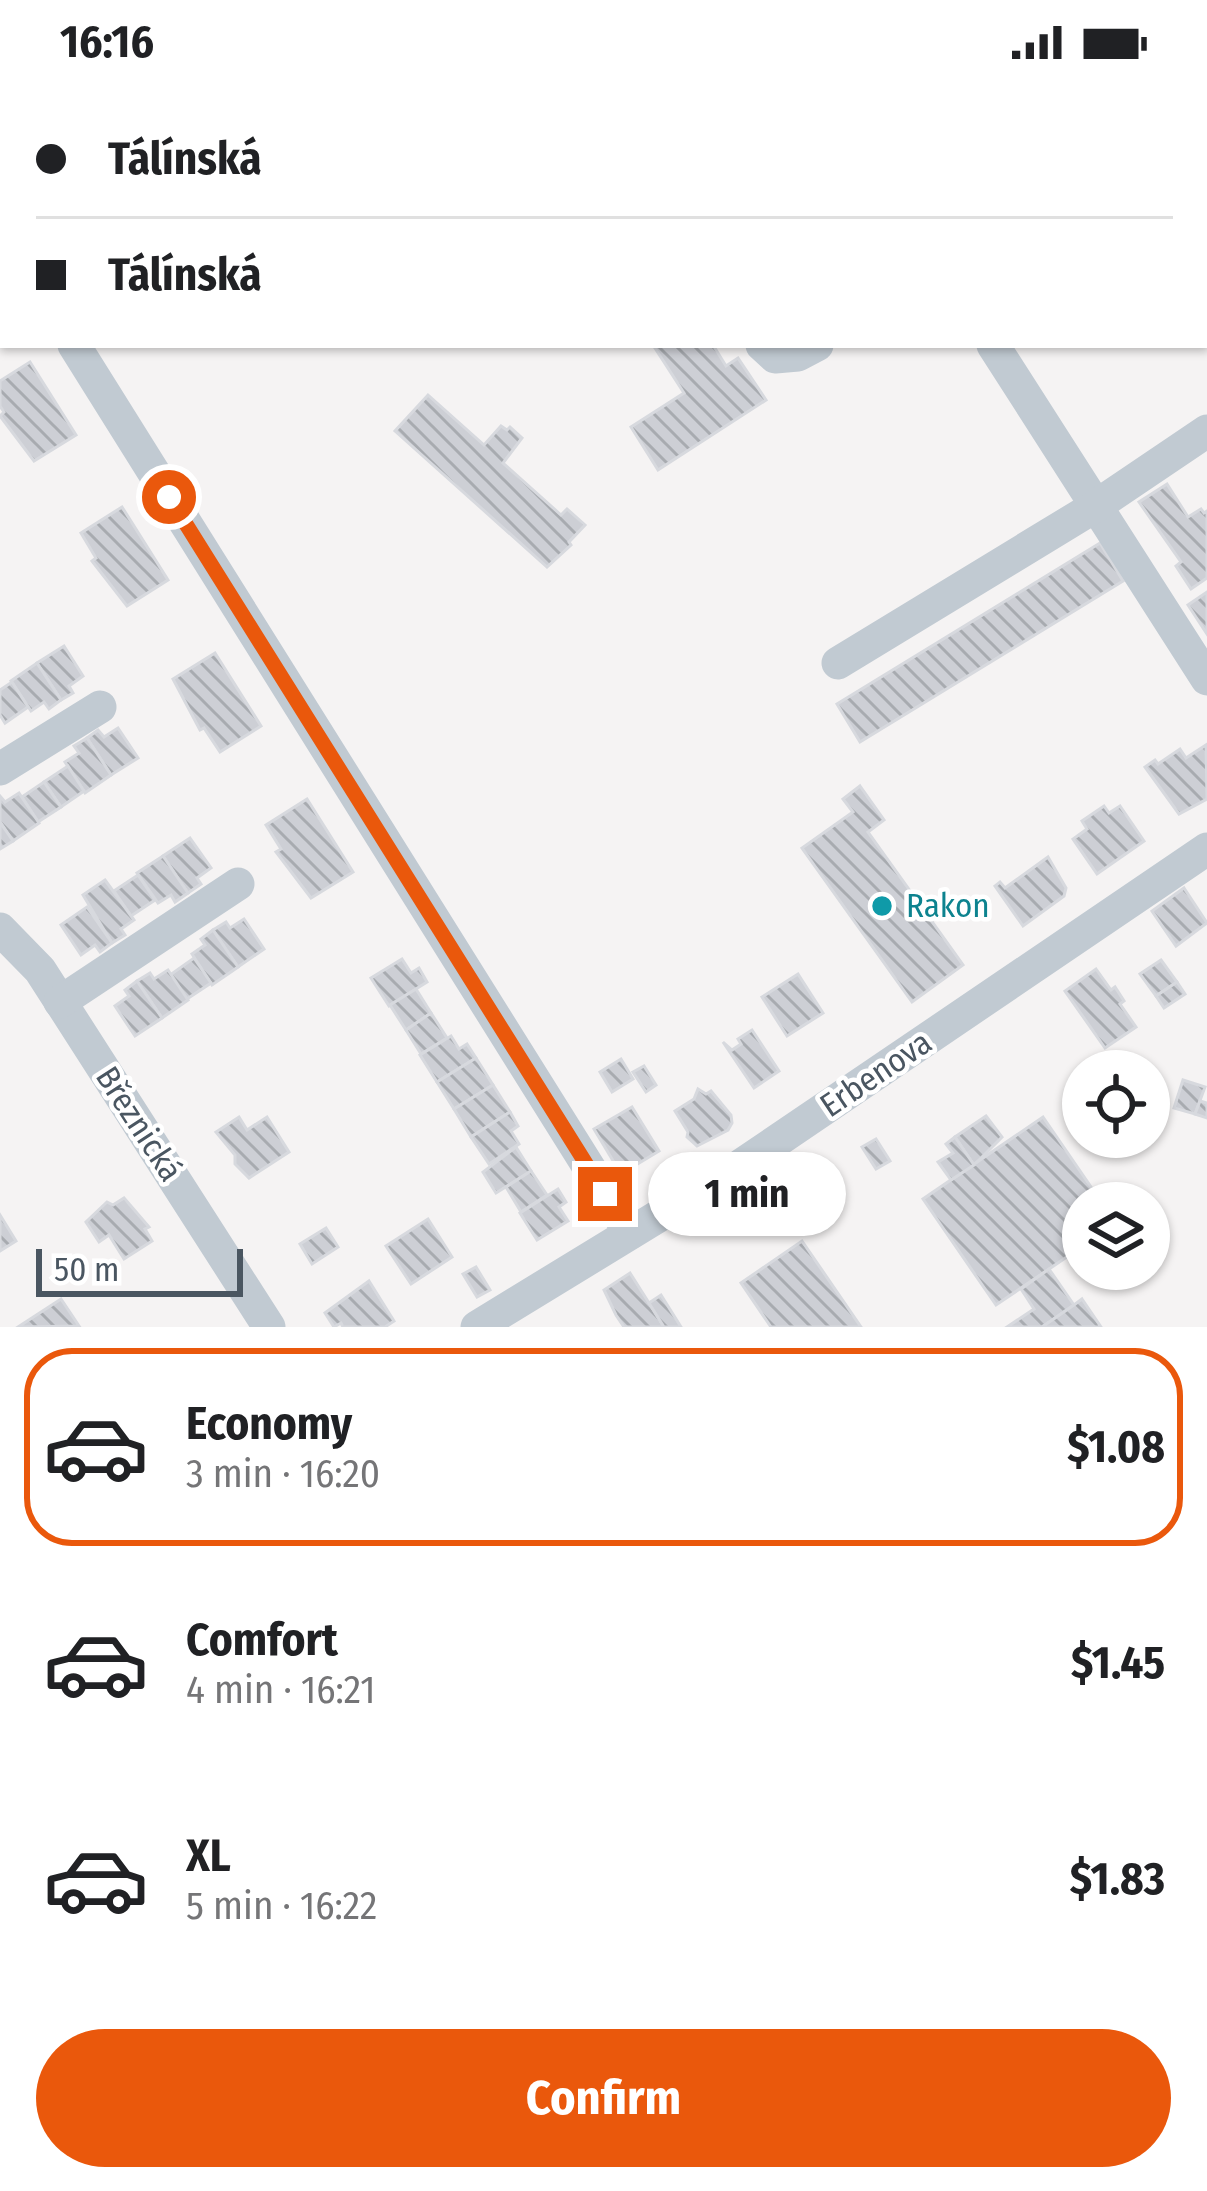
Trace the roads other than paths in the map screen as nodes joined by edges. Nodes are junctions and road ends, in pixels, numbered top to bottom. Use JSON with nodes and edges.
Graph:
{"nodes":[{"id":1,"x":76,"y":348,"type":"edge"},
{"id":2,"x":765,"y":348,"type":"edge"},
{"id":3,"x":812,"y":348,"type":"edge"},
{"id":4,"x":995,"y":348,"type":"edge"},
{"id":5,"x":1207,"y":431,"type":"edge"},
{"id":6,"x":1096,"y":506,"type":"junction"},
{"id":7,"x":838,"y":663,"type":"dead end"},
{"id":8,"x":1207,"y":679,"type":"edge"},
{"id":9,"x":100,"y":707,"type":"dead end"},
{"id":10,"x":0,"y":769,"type":"edge"},
{"id":11,"x":1207,"y":848,"type":"edge"},
{"id":12,"x":238,"y":884,"type":"dead end"},
{"id":13,"x":0,"y":929,"type":"edge"},
{"id":14,"x":61,"y":1002,"type":"junction"},
{"id":15,"x":630,"y":1233,"type":"junction"},
{"id":16,"x":269,"y":1327,"type":"edge"},
{"id":17,"x":477,"y":1327,"type":"edge"}],
"edges":[{"from":1,"to":15,"type":"street"},
{"from":2,"to":3,"type":"street"},
{"from":4,"to":6,"type":"street"},
{"from":5,"to":6,"type":"street"},
{"from":6,"to":7,"type":"street"},
{"from":6,"to":8,"type":"street"},
{"from":9,"to":10,"type":"street"},
{"from":11,"to":15,"type":"street","name":"Erbenova"},
{"from":12,"to":14,"type":"street"},
{"from":13,"to":14,"type":"street","name":"Březnická"},
{"from":14,"to":16,"type":"street","name":"Březnická"},
{"from":15,"to":17,"type":"street","name":"Erbenova"}]}
